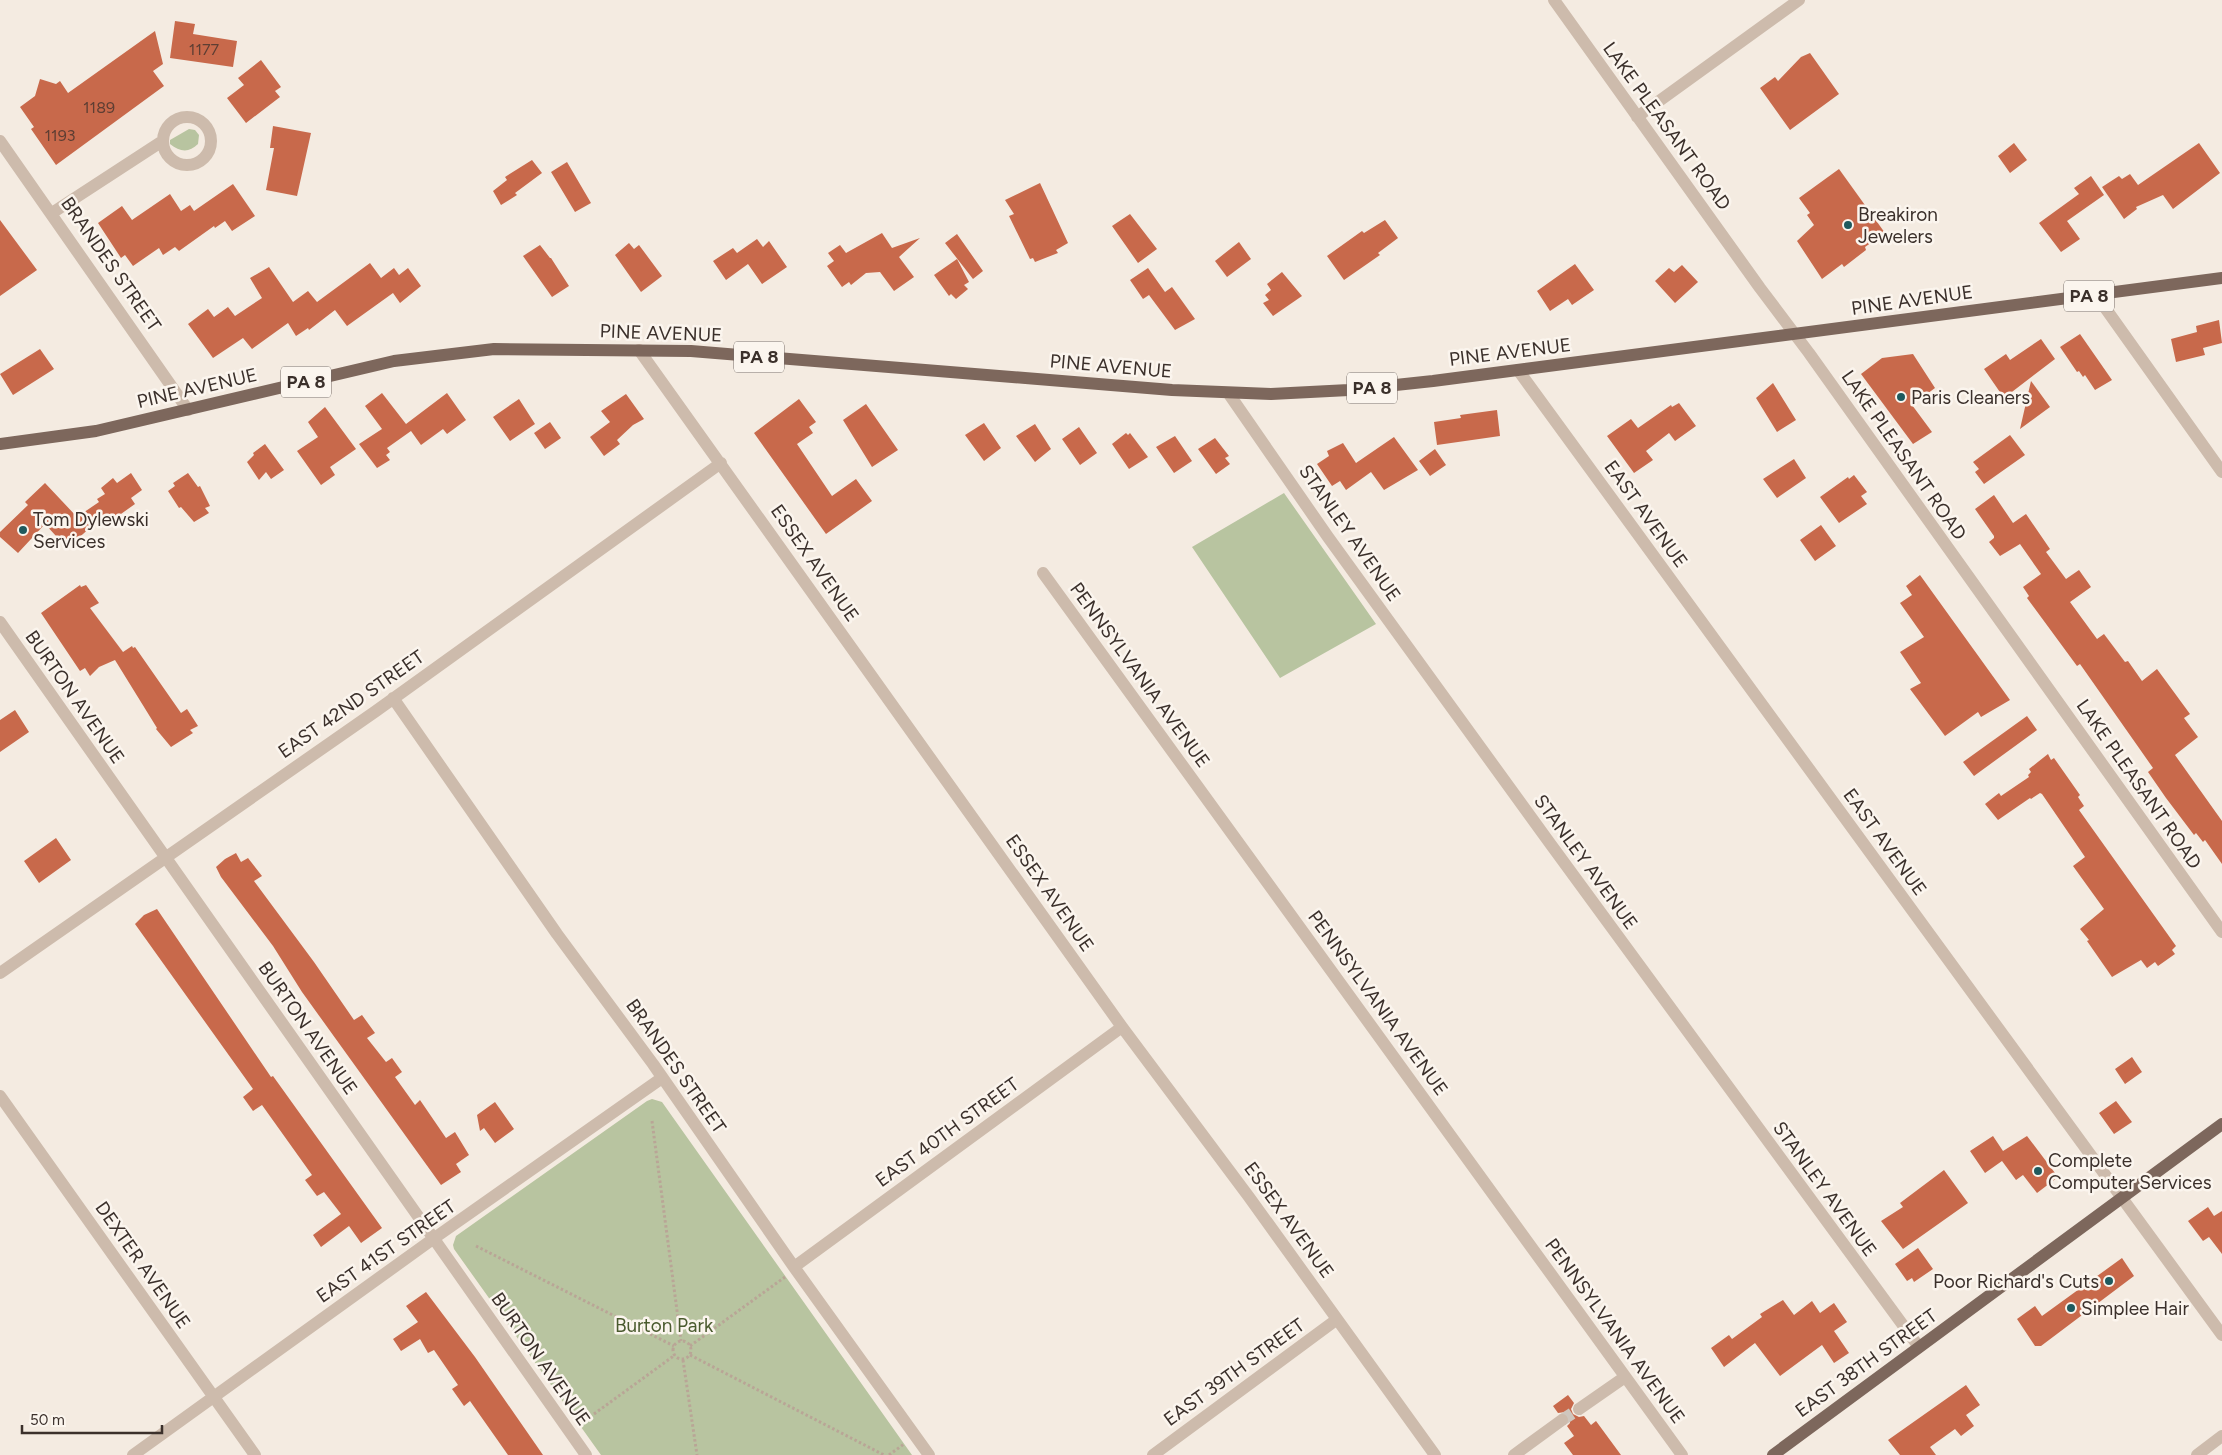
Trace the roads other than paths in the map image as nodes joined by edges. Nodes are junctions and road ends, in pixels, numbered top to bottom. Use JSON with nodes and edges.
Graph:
{"nodes":[{"id":1,"x":1554,"y":0,"type":"edge"},
{"id":2,"x":1799,"y":0,"type":"edge"},
{"id":3,"x":1637,"y":117,"type":"junction"},
{"id":4,"x":0,"y":141,"type":"edge"},
{"id":5,"x":161,"y":142,"type":"dead end"},
{"id":6,"x":52,"y":213,"type":"junction"},
{"id":7,"x":2222,"y":278,"type":"edge"},
{"id":8,"x":2096,"y":295,"type":"junction"},
{"id":9,"x":1796,"y":334,"type":"junction"},
{"id":10,"x":639,"y":350,"type":"junction"},
{"id":11,"x":1518,"y":370,"type":"junction"},
{"id":12,"x":1229,"y":394,"type":"junction"},
{"id":13,"x":188,"y":410,"type":"junction"},
{"id":14,"x":0,"y":444,"type":"edge"},
{"id":15,"x":721,"y":463,"type":"junction"},
{"id":16,"x":2222,"y":472,"type":"edge"},
{"id":17,"x":1043,"y":573,"type":"dead end"},
{"id":18,"x":0,"y":622,"type":"edge"},
{"id":19,"x":393,"y":698,"type":"junction"},
{"id":20,"x":164,"y":858,"type":"junction"},
{"id":21,"x":2222,"y":932,"type":"edge"},
{"id":22,"x":0,"y":973,"type":"edge"},
{"id":23,"x":1122,"y":1027,"type":"junction"},
{"id":24,"x":662,"y":1078,"type":"junction"},
{"id":25,"x":0,"y":1096,"type":"edge"},
{"id":26,"x":2222,"y":1124,"type":"edge"},
{"id":27,"x":2121,"y":1198,"type":"junction"},
{"id":28,"x":433,"y":1239,"type":"junction"},
{"id":29,"x":790,"y":1271,"type":"junction"},
{"id":30,"x":1336,"y":1320,"type":"junction"},
{"id":31,"x":2222,"y":1335,"type":"edge"},
{"id":32,"x":1919,"y":1348,"type":"junction"},
{"id":33,"x":1625,"y":1377,"type":"junction"},
{"id":34,"x":214,"y":1397,"type":"junction"},
{"id":35,"x":1578,"y":1409,"type":"tunnel mouth"},
{"id":36,"x":1562,"y":1420,"type":"tunnel mouth"},
{"id":37,"x":2222,"y":1436,"type":"edge"},
{"id":38,"x":133,"y":1455,"type":"edge"},
{"id":39,"x":255,"y":1455,"type":"edge"},
{"id":40,"x":586,"y":1455,"type":"edge"},
{"id":41,"x":930,"y":1455,"type":"edge"},
{"id":42,"x":1153,"y":1455,"type":"edge"},
{"id":43,"x":1435,"y":1455,"type":"edge"},
{"id":44,"x":1514,"y":1455,"type":"edge"},
{"id":45,"x":1682,"y":1455,"type":"edge"},
{"id":46,"x":1773,"y":1455,"type":"edge"},
{"id":47,"x":2197,"y":1455,"type":"edge"}],
"edges":[{"from":1,"to":3,"type":"street","name":"LAKE PLEASANT ROAD"},
{"from":2,"to":3,"type":"street"},
{"from":3,"to":9,"type":"street","name":"LAKE PLEASANT ROAD"},
{"from":4,"to":6,"type":"street","name":"BRANDES STREET"},
{"from":5,"to":6,"type":"street"},
{"from":6,"to":13,"type":"street","name":"BRANDES STREET"},
{"from":7,"to":8,"type":"main road","name":"PINE AVENUE","number":"PA 8"},
{"from":8,"to":9,"type":"main road","name":"PINE AVENUE","number":"PA 8"},
{"from":8,"to":16,"type":"street"},
{"from":9,"to":11,"type":"main road","name":"PINE AVENUE","number":"PA 8"},
{"from":9,"to":21,"type":"street","name":"LAKE PLEASANT ROAD"},
{"from":10,"to":12,"type":"main road","name":"PINE AVENUE","number":"PA 8"},
{"from":10,"to":13,"type":"main road","name":"PINE AVENUE","number":"PA 8"},
{"from":10,"to":15,"type":"street","name":"ESSEX AVENUE"},
{"from":11,"to":12,"type":"main road","name":"PINE AVENUE","number":"PA 8"},
{"from":11,"to":27,"type":"street","name":"EAST AVENUE"},
{"from":12,"to":32,"type":"street","name":"STANLEY AVENUE"},
{"from":13,"to":14,"type":"main road","name":"PINE AVENUE","number":"PA 8"},
{"from":15,"to":19,"type":"street","name":"EAST 42ND STREET"},
{"from":15,"to":23,"type":"street","name":"ESSEX AVENUE"},
{"from":17,"to":33,"type":"street","name":"PENNSYLVANIA AVENUE"},
{"from":18,"to":20,"type":"street","name":"BURTON AVENUE"},
{"from":19,"to":20,"type":"street","name":"EAST 42ND STREET"},
{"from":19,"to":24,"type":"street","name":"BRANDES STREET"},
{"from":20,"to":22,"type":"street","name":"EAST 42ND STREET"},
{"from":20,"to":28,"type":"street","name":"BURTON AVENUE"},
{"from":23,"to":29,"type":"street","name":"EAST 40TH STREET"},
{"from":23,"to":30,"type":"street","name":"ESSEX AVENUE"},
{"from":24,"to":28,"type":"street","name":"EAST 41ST STREET"},
{"from":24,"to":29,"type":"street","name":"BRANDES STREET"},
{"from":25,"to":34,"type":"street","name":"DEXTER AVENUE"},
{"from":26,"to":27,"type":"main road","name":"EAST 38TH STREET"},
{"from":27,"to":31,"type":"street","name":"EAST AVENUE"},
{"from":27,"to":32,"type":"main road","name":"EAST 38TH STREET"},
{"from":28,"to":34,"type":"street","name":"EAST 41ST STREET"},
{"from":28,"to":40,"type":"street","name":"BURTON AVENUE"},
{"from":29,"to":41,"type":"street","name":"BRANDES STREET"},
{"from":30,"to":42,"type":"street","name":"EAST 39TH STREET"},
{"from":30,"to":43,"type":"street","name":"ESSEX AVENUE"},
{"from":32,"to":46,"type":"main road","name":"EAST 38TH STREET"},
{"from":33,"to":35,"type":"street"},
{"from":33,"to":45,"type":"street","name":"PENNSYLVANIA AVENUE"},
{"from":34,"to":38,"type":"street","name":"EAST 41ST STREET"},
{"from":34,"to":39,"type":"street","name":"DEXTER AVENUE"},
{"from":36,"to":44,"type":"street"},
{"from":37,"to":47,"type":"street"}]}
